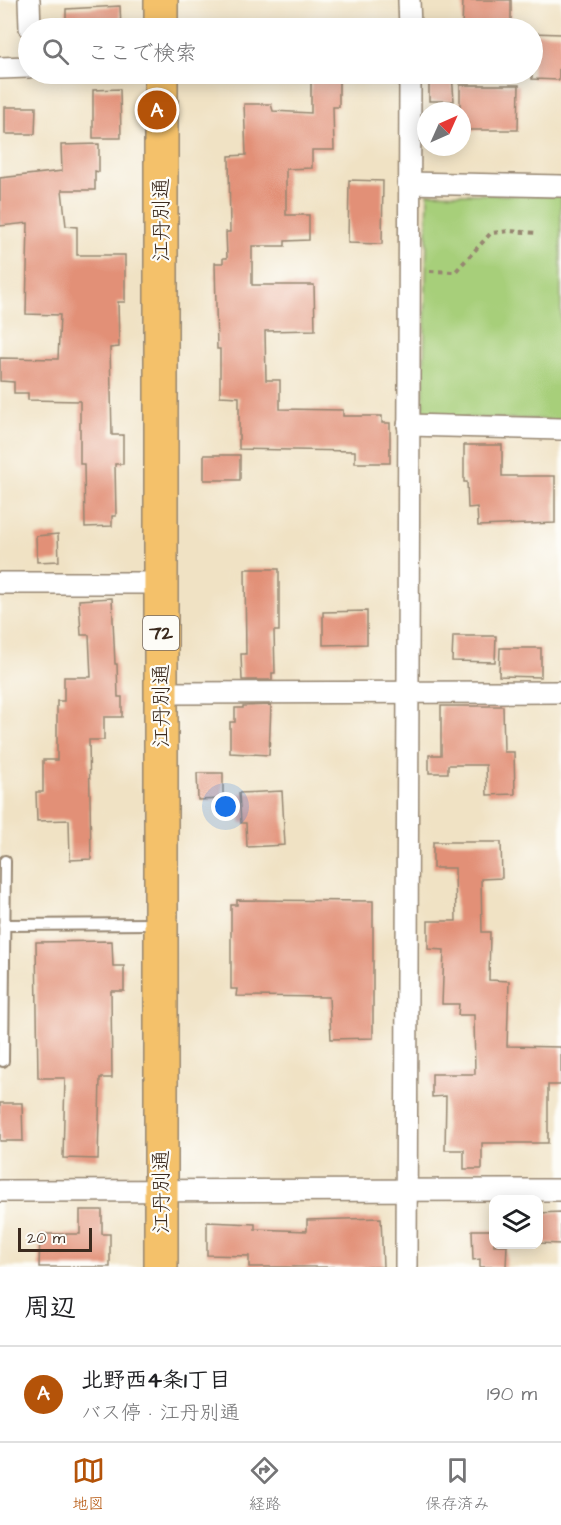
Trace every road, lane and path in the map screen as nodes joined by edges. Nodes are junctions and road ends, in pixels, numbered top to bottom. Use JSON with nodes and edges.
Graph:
{"nodes":[{"id":1,"x":29,"y":0,"type":"edge"},
{"id":2,"x":161,"y":0,"type":"edge"},
{"id":3,"x":409,"y":0,"type":"edge"},
{"id":4,"x":30,"y":18,"type":"edge"},
{"id":5,"x":161,"y":18,"type":"edge"},
{"id":6,"x":410,"y":18,"type":"edge"},
{"id":7,"x":18,"y":67,"type":"edge"},
{"id":8,"x":0,"y":68,"type":"edge"},
{"id":9,"x":161,"y":84,"type":"edge"},
{"id":10,"x":410,"y":84,"type":"edge"},
{"id":11,"x":408,"y":183,"type":"junction"},
{"id":12,"x":561,"y":186,"type":"edge"},
{"id":13,"x":538,"y":233,"type":"dead end"},
{"id":14,"x":408,"y":271,"type":"junction"},
{"id":15,"x":408,"y":425,"type":"junction"},
{"id":16,"x":561,"y":429,"type":"edge"},
{"id":17,"x":0,"y":583,"type":"edge"},
{"id":18,"x":160,"y":583,"type":"junction"},
{"id":19,"x":408,"y":692,"type":"junction"},
{"id":20,"x":561,"y":692,"type":"edge"},
{"id":21,"x":161,"y":693,"type":"junction"},
{"id":22,"x":4,"y":861,"type":"dead end"},
{"id":23,"x":2,"y":908,"type":"edge"},
{"id":24,"x":161,"y":924,"type":"junction"},
{"id":25,"x":4,"y":925,"type":"junction"},
{"id":26,"x":2,"y":989,"type":"edge"},
{"id":27,"x":3,"y":1061,"type":"dead end"},
{"id":28,"x":561,"y":1190,"type":"edge"},
{"id":29,"x":0,"y":1191,"type":"edge"},
{"id":30,"x":405,"y":1191,"type":"junction"},
{"id":31,"x":161,"y":1192,"type":"junction"},
{"id":32,"x":161,"y":1267,"type":"edge"},
{"id":33,"x":405,"y":1267,"type":"edge"}],
"edges":[{"from":1,"to":4,"type":"street"},
{"from":2,"to":5,"type":"main road"},
{"from":3,"to":6,"type":"street"},
{"from":7,"to":8,"type":"street"},
{"from":9,"to":18,"type":"main road","name":"江丹別通","number":"72"},
{"from":10,"to":11,"type":"street"},
{"from":11,"to":12,"type":"street"},
{"from":11,"to":14,"type":"street"},
{"from":13,"to":14,"type":"path"},
{"from":14,"to":15,"type":"street"},
{"from":15,"to":16,"type":"street"},
{"from":15,"to":19,"type":"street"},
{"from":17,"to":18,"type":"street"},
{"from":18,"to":21,"type":"main road","name":"江丹別通","number":"72"},
{"from":19,"to":20,"type":"street"},
{"from":19,"to":21,"type":"street"},
{"from":19,"to":30,"type":"street"},
{"from":21,"to":24,"type":"main road","name":"江丹別通","number":"72"},
{"from":22,"to":23,"type":"lane"},
{"from":23,"to":25,"type":"lane"},
{"from":24,"to":25,"type":"lane"},
{"from":24,"to":31,"type":"main road","name":"江丹別通","number":"72"},
{"from":25,"to":26,"type":"lane"},
{"from":26,"to":27,"type":"lane"},
{"from":28,"to":30,"type":"street"},
{"from":29,"to":31,"type":"street"},
{"from":30,"to":31,"type":"street"},
{"from":30,"to":33,"type":"street"},
{"from":31,"to":32,"type":"main road","name":"江丹別通","number":"72"}]}
